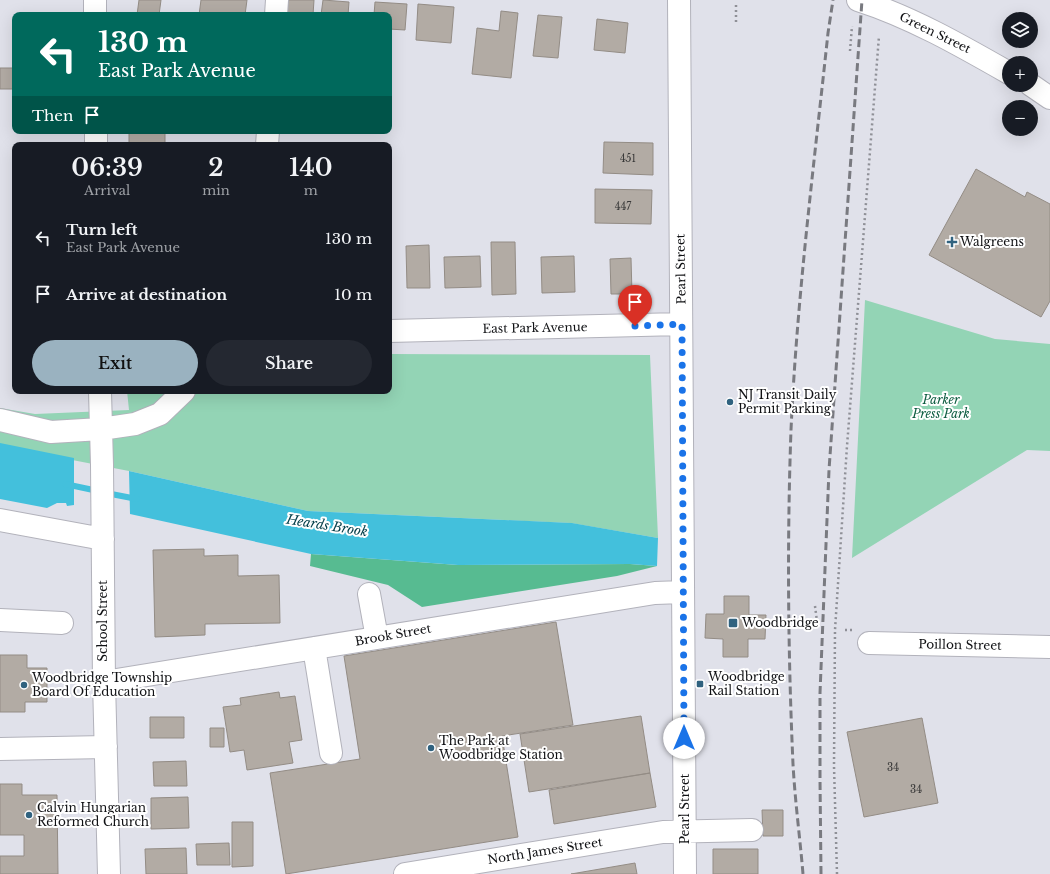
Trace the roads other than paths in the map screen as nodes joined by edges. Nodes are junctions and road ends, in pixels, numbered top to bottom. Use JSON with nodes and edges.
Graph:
{"nodes":[{"id":1,"x":95,"y":0,"type":"edge"},
{"id":2,"x":277,"y":0,"type":"edge"},
{"id":3,"x":679,"y":0,"type":"edge"},
{"id":4,"x":858,"y":0,"type":"edge"},
{"id":5,"x":95,"y":12,"type":"edge"},
{"id":6,"x":276,"y":12,"type":"edge"},
{"id":7,"x":1002,"y":69,"type":"edge"},
{"id":8,"x":1038,"y":88,"type":"edge"},
{"id":9,"x":1038,"y":90,"type":"edge"},
{"id":10,"x":1050,"y":94,"type":"edge"},
{"id":11,"x":1050,"y":98,"type":"edge"},
{"id":12,"x":682,"y":324,"type":"junction"},
{"id":13,"x":392,"y":331,"type":"edge"},
{"id":14,"x":100,"y":394,"type":"edge"},
{"id":15,"x":181,"y":394,"type":"edge"},
{"id":16,"x":0,"y":420,"type":"edge"},
{"id":17,"x":101,"y":429,"type":"junction"},
{"id":18,"x":0,"y":520,"type":"edge"},
{"id":19,"x":103,"y":539,"type":"junction"},
{"id":20,"x":683,"y":592,"type":"junction"},
{"id":21,"x":369,"y":594,"type":"dead end"},
{"id":22,"x":0,"y":620,"type":"edge"},
{"id":23,"x":62,"y":623,"type":"dead end"},
{"id":24,"x":377,"y":638,"type":"junction"},
{"id":25,"x":869,"y":643,"type":"dead end"},
{"id":26,"x":1050,"y":647,"type":"edge"},
{"id":27,"x":314,"y":648,"type":"junction"},
{"id":28,"x":104,"y":682,"type":"junction"},
{"id":29,"x":106,"y":747,"type":"junction"},
{"id":30,"x":0,"y":749,"type":"edge"},
{"id":31,"x":331,"y":753,"type":"dead end"},
{"id":32,"x":752,"y":830,"type":"dead end"},
{"id":33,"x":685,"y":831,"type":"junction"},
{"id":34,"x":109,"y":874,"type":"edge"},
{"id":35,"x":405,"y":874,"type":"edge"},
{"id":36,"x":685,"y":874,"type":"edge"}],
"edges":[{"from":1,"to":5,"type":"street"},
{"from":2,"to":6,"type":"street"},
{"from":3,"to":12,"type":"street","name":"Pearl Street"},
{"from":4,"to":7,"type":"street","name":"Green Street"},
{"from":8,"to":10,"type":"street"},
{"from":9,"to":11,"type":"street"},
{"from":12,"to":13,"type":"street","name":"East Park Avenue"},
{"from":12,"to":20,"type":"street","name":"Pearl Street"},
{"from":14,"to":17,"type":"street","name":"School Street"},
{"from":15,"to":17,"type":"street"},
{"from":16,"to":17,"type":"street"},
{"from":17,"to":19,"type":"street","name":"School Street"},
{"from":18,"to":19,"type":"street"},
{"from":19,"to":28,"type":"street","name":"School Street"},
{"from":20,"to":24,"type":"street","name":"Brook Street"},
{"from":20,"to":33,"type":"street","name":"Pearl Street"},
{"from":21,"to":24,"type":"street"},
{"from":22,"to":23,"type":"street"},
{"from":24,"to":27,"type":"street","name":"Brook Street"},
{"from":25,"to":26,"type":"street","name":"Poillon Street"},
{"from":27,"to":28,"type":"street","name":"Brook Street"},
{"from":27,"to":31,"type":"street"},
{"from":28,"to":29,"type":"street","name":"School Street"},
{"from":29,"to":30,"type":"street"},
{"from":29,"to":34,"type":"street","name":"School Street"},
{"from":32,"to":33,"type":"street","name":"North James Street"},
{"from":33,"to":35,"type":"street","name":"North James Street"},
{"from":33,"to":36,"type":"street","name":"Pearl Street"}]}
